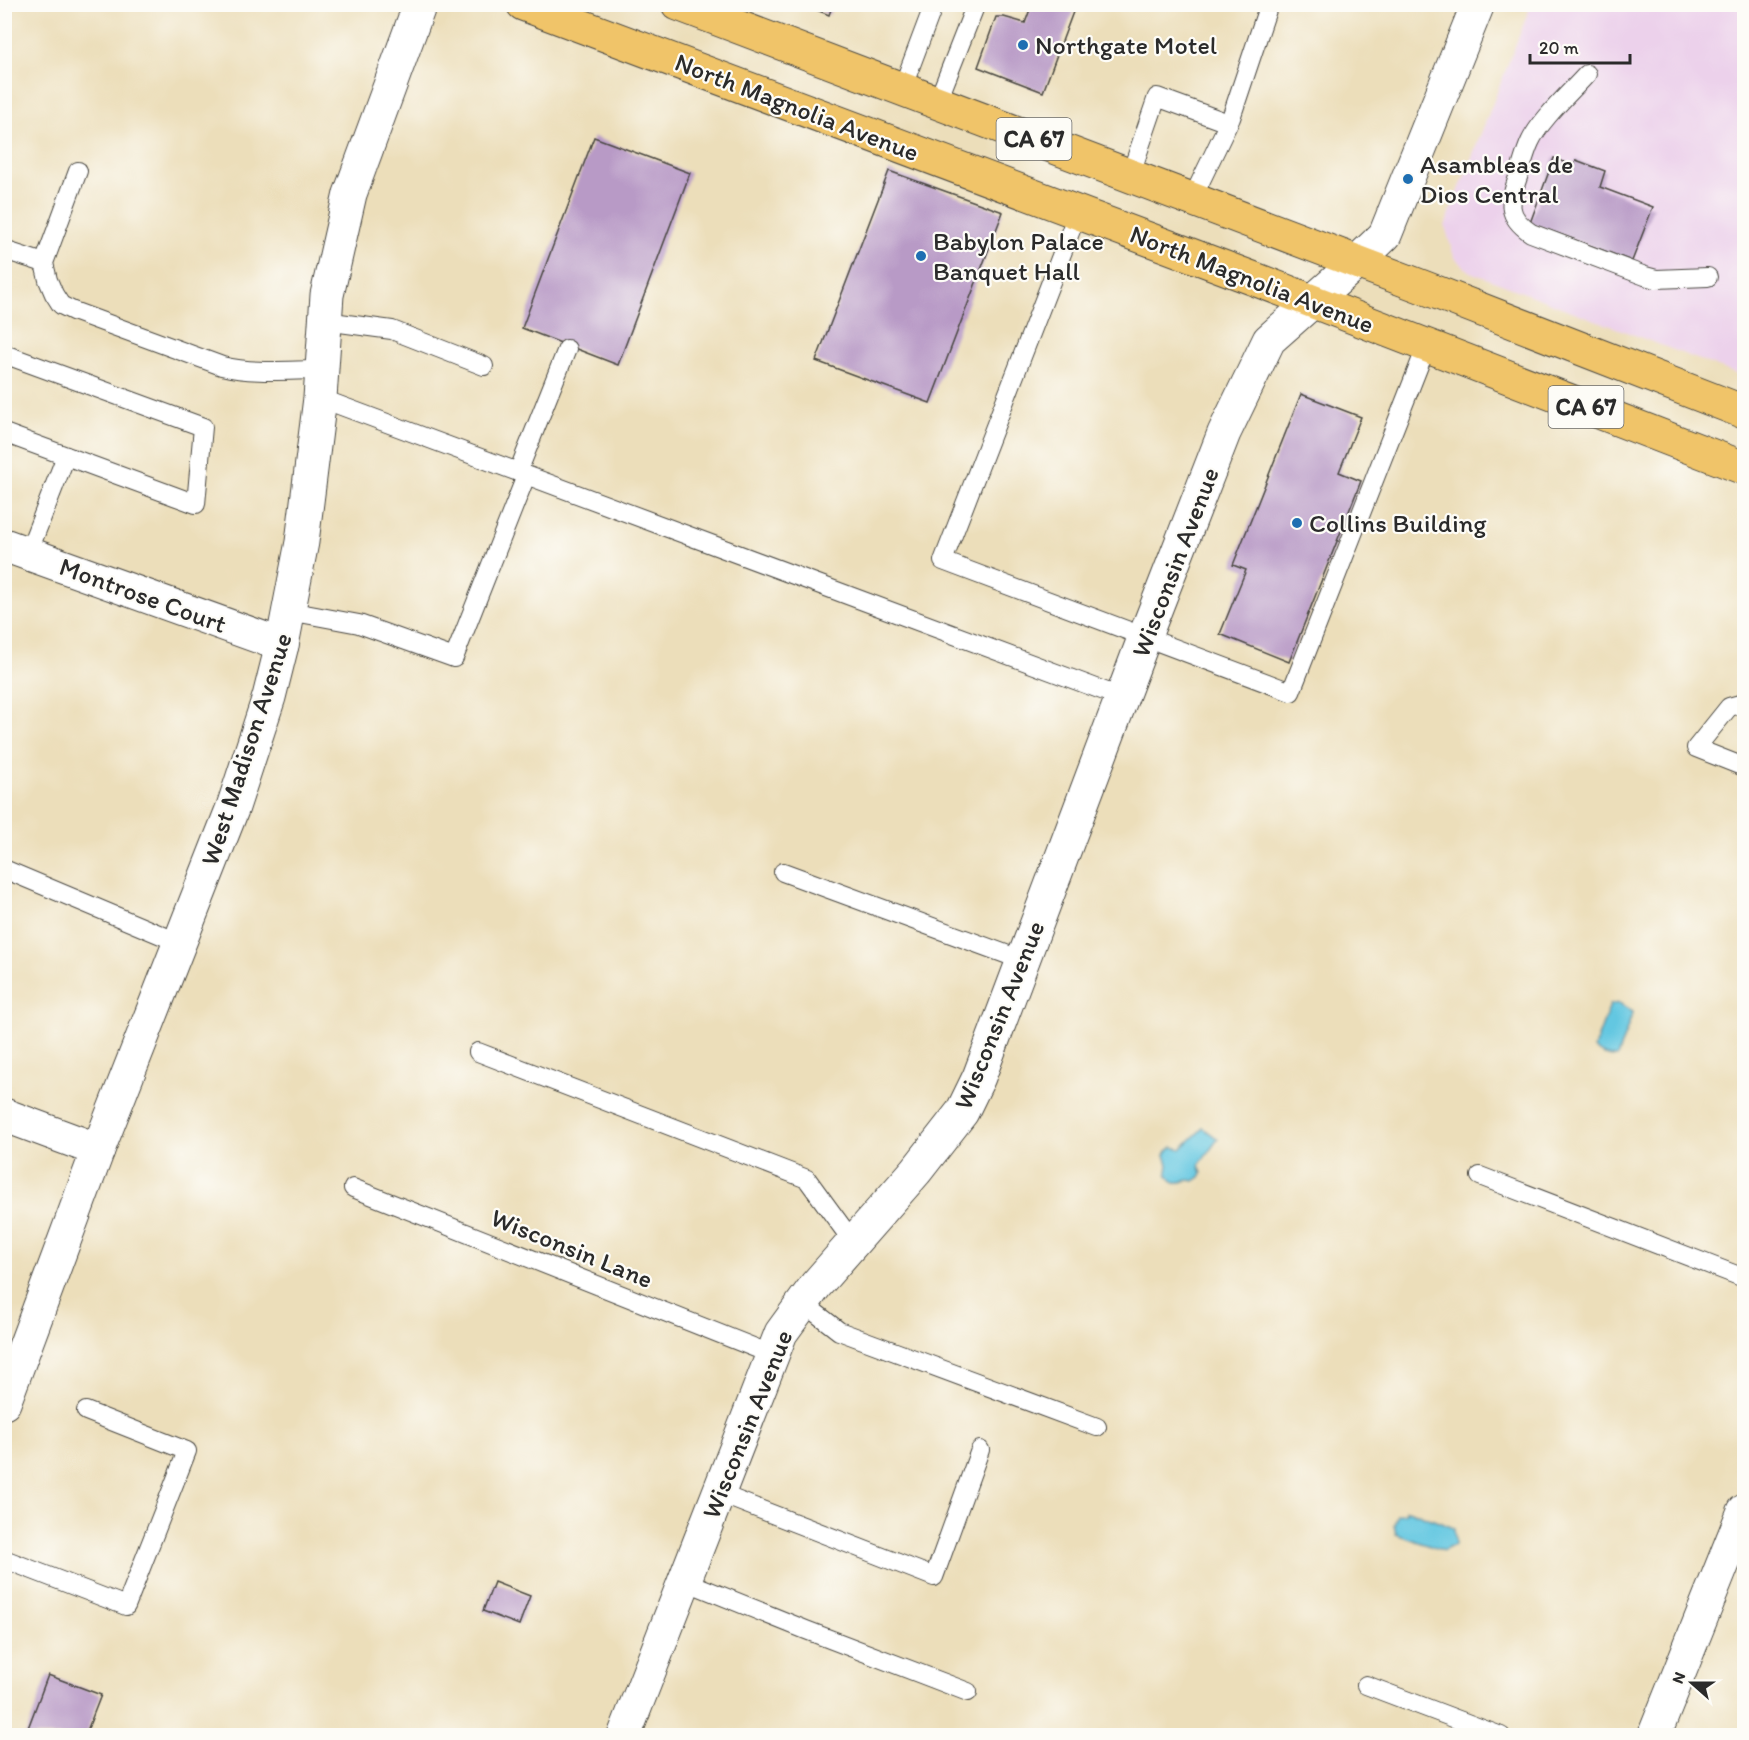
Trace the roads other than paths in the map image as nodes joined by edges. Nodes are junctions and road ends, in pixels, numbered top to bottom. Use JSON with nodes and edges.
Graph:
{"nodes":[{"id":1,"x":420,"y":4,"type":"edge"},
{"id":2,"x":523,"y":4,"type":"edge"},
{"id":3,"x":678,"y":4,"type":"edge"},
{"id":4,"x":934,"y":4,"type":"edge"},
{"id":5,"x":976,"y":4,"type":"edge"},
{"id":6,"x":1269,"y":4,"type":"edge"},
{"id":7,"x":1478,"y":4,"type":"edge"},
{"id":8,"x":729,"y":14,"type":"edge"},
{"id":9,"x":1587,"y":74,"type":"dead end"},
{"id":10,"x":902,"y":89,"type":"junction"},
{"id":11,"x":937,"y":103,"type":"junction"},
{"id":12,"x":1228,"y":123,"type":"junction"},
{"id":13,"x":78,"y":171,"type":"dead end"},
{"id":14,"x":1130,"y":176,"type":"junction"},
{"id":15,"x":1192,"y":199,"type":"junction"},
{"id":16,"x":1078,"y":212,"type":"junction"},
{"id":17,"x":4,"y":250,"type":"edge"},
{"id":18,"x":44,"y":263,"type":"junction"},
{"id":19,"x":1356,"y":263,"type":"junction"},
{"id":20,"x":1708,"y":277,"type":"dead end"},
{"id":21,"x":1312,"y":302,"type":"junction"},
{"id":22,"x":326,"y":321,"type":"junction"},
{"id":23,"x":1427,"y":345,"type":"junction"},
{"id":24,"x":567,"y":349,"type":"dead end"},
{"id":25,"x":4,"y":354,"type":"edge"},
{"id":26,"x":484,"y":366,"type":"dead end"},
{"id":27,"x":321,"y":384,"type":"junction"},
{"id":28,"x":1744,"y":412,"type":"edge"},
{"id":29,"x":4,"y":433,"type":"edge"},
{"id":30,"x":66,"y":456,"type":"junction"},
{"id":31,"x":1744,"y":468,"type":"edge"},
{"id":32,"x":522,"y":474,"type":"junction"},
{"id":33,"x":16,"y":549,"type":"edge"},
{"id":34,"x":289,"y":611,"type":"junction"},
{"id":35,"x":1145,"y":636,"type":"junction"},
{"id":36,"x":282,"y":645,"type":"junction"},
{"id":37,"x":1123,"y":698,"type":"junction"},
{"id":38,"x":1744,"y":703,"type":"edge"},
{"id":39,"x":1744,"y":767,"type":"edge"},
{"id":40,"x":4,"y":868,"type":"edge"},
{"id":41,"x":783,"y":872,"type":"dead end"},
{"id":42,"x":180,"y":942,"type":"junction"},
{"id":43,"x":1022,"y":960,"type":"junction"},
{"id":44,"x":478,"y":1052,"type":"dead end"},
{"id":45,"x":4,"y":1115,"type":"edge"},
{"id":46,"x":98,"y":1150,"type":"junction"},
{"id":47,"x":1480,"y":1176,"type":"dead end"},
{"id":48,"x":353,"y":1188,"type":"dead end"},
{"id":49,"x":853,"y":1242,"type":"junction"},
{"id":50,"x":1744,"y":1278,"type":"edge"},
{"id":51,"x":803,"y":1303,"type":"junction"},
{"id":52,"x":772,"y":1355,"type":"junction"},
{"id":53,"x":10,"y":1370,"type":"edge"},
{"id":54,"x":4,"y":1403,"type":"edge"},
{"id":55,"x":86,"y":1411,"type":"dead end"},
{"id":56,"x":1097,"y":1427,"type":"dead end"},
{"id":57,"x":980,"y":1450,"type":"dead end"},
{"id":58,"x":718,"y":1493,"type":"junction"},
{"id":59,"x":1744,"y":1511,"type":"edge"},
{"id":60,"x":4,"y":1559,"type":"edge"},
{"id":61,"x":685,"y":1581,"type":"junction"},
{"id":62,"x":1366,"y":1685,"type":"dead end"},
{"id":63,"x":968,"y":1692,"type":"dead end"},
{"id":64,"x":624,"y":1736,"type":"edge"},
{"id":65,"x":1501,"y":1736,"type":"edge"},
{"id":66,"x":1654,"y":1736,"type":"edge"}],
"edges":[{"from":1,"to":22,"type":"street","name":"West Madison Avenue"},
{"from":2,"to":16,"type":"main road","name":"North Magnolia Avenue","number":"CA 67"},
{"from":3,"to":8,"type":"main road","name":"North Magnolia Avenue","number":"CA 67"},
{"from":4,"to":10,"type":"lane"},
{"from":5,"to":11,"type":"lane"},
{"from":6,"to":12,"type":"lane"},
{"from":7,"to":19,"type":"street","name":"Wisconsin Avenue"},
{"from":8,"to":10,"type":"main road","name":"North Magnolia Avenue","number":"CA 67"},
{"from":9,"to":20,"type":"lane"},
{"from":10,"to":11,"type":"main road","name":"North Magnolia Avenue","number":"CA 67"},
{"from":11,"to":14,"type":"main road","name":"North Magnolia Avenue","number":"CA 67"},
{"from":12,"to":14,"type":"lane"},
{"from":12,"to":15,"type":"lane"},
{"from":13,"to":18,"type":"lane"},
{"from":14,"to":15,"type":"main road","name":"North Magnolia Avenue","number":"CA 67"},
{"from":15,"to":19,"type":"main road","name":"North Magnolia Avenue","number":"CA 67"},
{"from":16,"to":21,"type":"main road","name":"North Magnolia Avenue","number":"CA 67"},
{"from":16,"to":35,"type":"lane"},
{"from":17,"to":18,"type":"lane"},
{"from":18,"to":27,"type":"lane"},
{"from":19,"to":21,"type":"street","name":"Wisconsin Avenue"},
{"from":19,"to":28,"type":"main road","name":"North Magnolia Avenue","number":"CA 67"},
{"from":21,"to":23,"type":"main road","name":"North Magnolia Avenue","number":"CA 67"},
{"from":21,"to":35,"type":"street","name":"Wisconsin Avenue"},
{"from":22,"to":26,"type":"lane"},
{"from":22,"to":27,"type":"street","name":"West Madison Avenue"},
{"from":23,"to":31,"type":"main road","name":"North Magnolia Avenue","number":"CA 67"},
{"from":23,"to":35,"type":"lane"},
{"from":24,"to":32,"type":"lane"},
{"from":25,"to":30,"type":"lane"},
{"from":27,"to":32,"type":"lane"},
{"from":27,"to":34,"type":"street","name":"West Madison Avenue"},
{"from":29,"to":30,"type":"lane"},
{"from":30,"to":33,"type":"lane"},
{"from":32,"to":34,"type":"lane"},
{"from":32,"to":37,"type":"lane"},
{"from":33,"to":36,"type":"street","name":"Montrose Court"},
{"from":34,"to":36,"type":"street","name":"West Madison Avenue"},
{"from":35,"to":37,"type":"street","name":"Wisconsin Avenue"},
{"from":36,"to":42,"type":"street","name":"West Madison Avenue"},
{"from":37,"to":43,"type":"street","name":"Wisconsin Avenue"},
{"from":38,"to":39,"type":"lane"},
{"from":40,"to":42,"type":"lane"},
{"from":41,"to":43,"type":"lane"},
{"from":42,"to":46,"type":"street","name":"West Madison Avenue"},
{"from":43,"to":49,"type":"street","name":"Wisconsin Avenue"},
{"from":44,"to":49,"type":"lane"},
{"from":45,"to":46,"type":"street"},
{"from":46,"to":53,"type":"street","name":"West Madison Avenue"},
{"from":47,"to":50,"type":"lane"},
{"from":48,"to":52,"type":"lane","name":"Wisconsin Lane"},
{"from":49,"to":51,"type":"street","name":"Wisconsin Avenue"},
{"from":51,"to":52,"type":"street","name":"Wisconsin Avenue"},
{"from":51,"to":56,"type":"lane"},
{"from":52,"to":58,"type":"street","name":"Wisconsin Avenue"},
{"from":53,"to":54,"type":"street","name":"West Madison Avenue"},
{"from":55,"to":60,"type":"lane"},
{"from":57,"to":58,"type":"lane"},
{"from":58,"to":61,"type":"street","name":"Wisconsin Avenue"},
{"from":59,"to":66,"type":"street"},
{"from":61,"to":63,"type":"lane"},
{"from":61,"to":64,"type":"street","name":"Wisconsin Avenue"},
{"from":62,"to":65,"type":"lane"}]}
